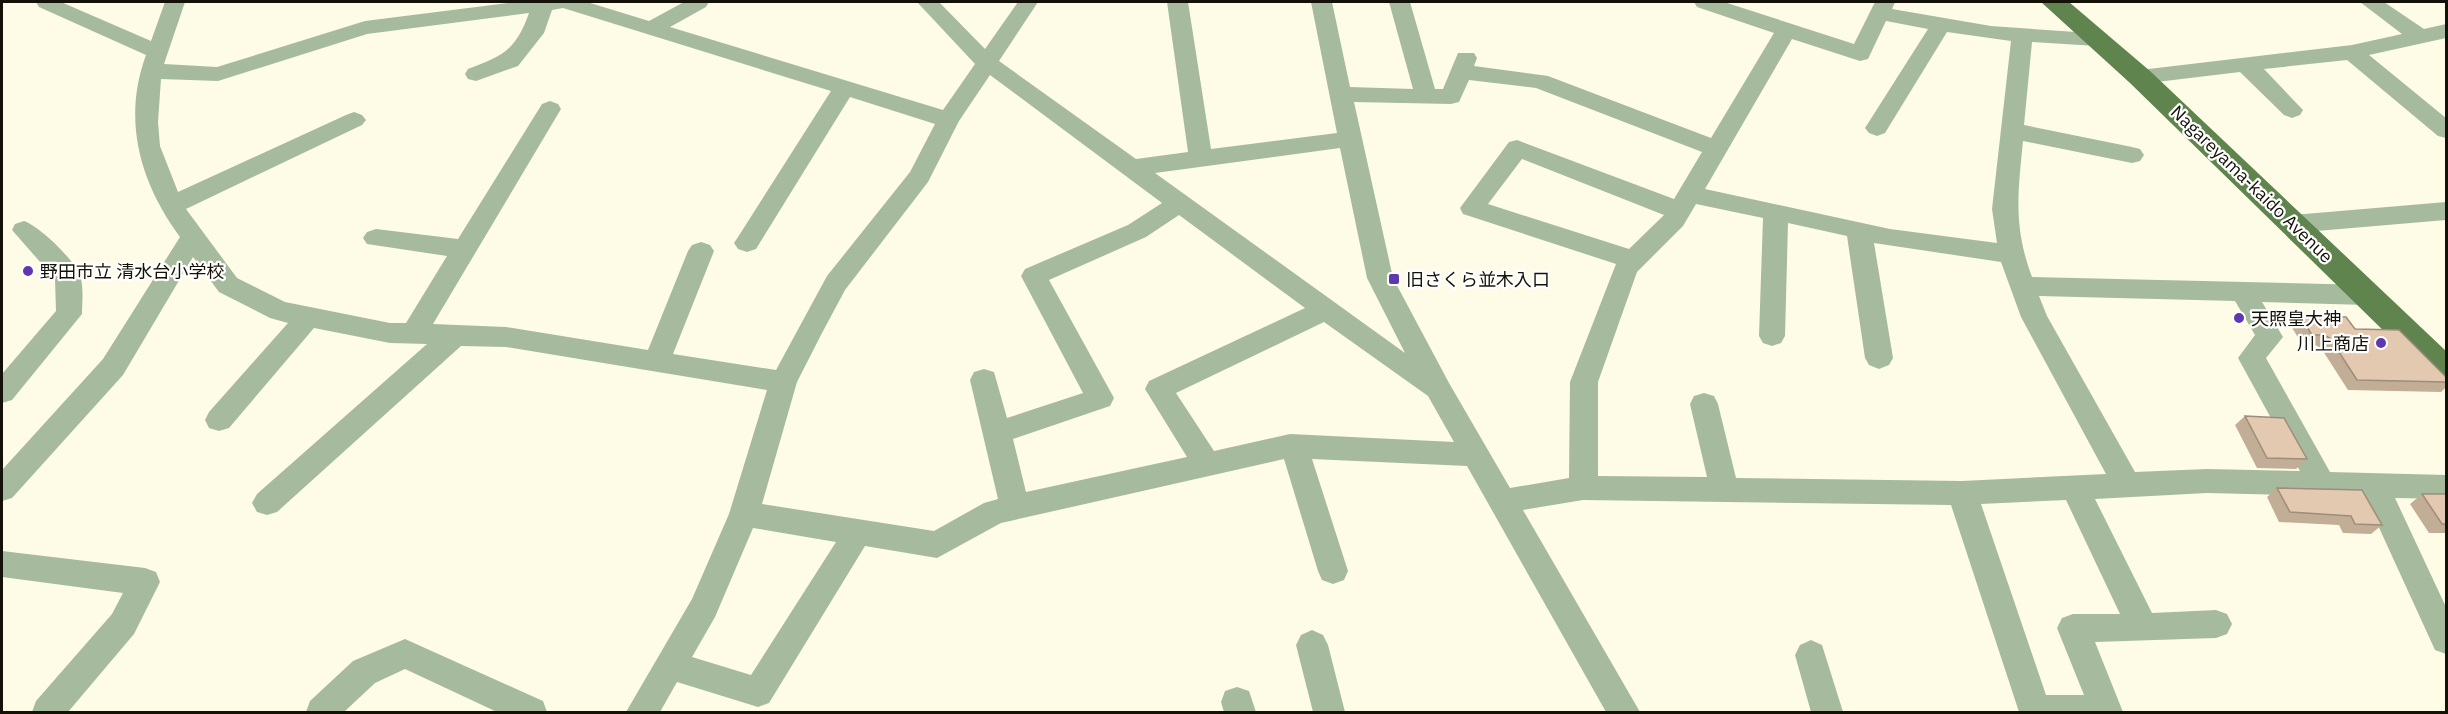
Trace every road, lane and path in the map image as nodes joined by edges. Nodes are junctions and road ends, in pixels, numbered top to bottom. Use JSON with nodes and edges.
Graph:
{"nodes":[{"id":1,"x":46,"y":2,"type":"edge"},
{"id":2,"x":175,"y":2,"type":"edge"},
{"id":3,"x":551,"y":2,"type":"edge"},
{"id":4,"x":566,"y":2,"type":"edge"},
{"id":5,"x":699,"y":2,"type":"edge"},
{"id":6,"x":927,"y":2,"type":"edge"},
{"id":7,"x":1028,"y":2,"type":"edge"},
{"id":8,"x":1177,"y":2,"type":"edge"},
{"id":9,"x":1321,"y":2,"type":"edge"},
{"id":10,"x":1400,"y":2,"type":"edge"},
{"id":11,"x":1704,"y":2,"type":"edge"},
{"id":12,"x":2054,"y":2,"type":"edge"},
{"id":13,"x":2371,"y":2,"type":"edge"},
{"id":14,"x":1883,"y":8,"type":"edge"},
{"id":15,"x":1940,"y":26,"type":"junction"},
{"id":16,"x":652,"y":28,"type":"junction"},
{"id":17,"x":1786,"y":30,"type":"junction"},
{"id":18,"x":2446,"y":31,"type":"edge"},
{"id":19,"x":2022,"y":36,"type":"junction"},
{"id":20,"x":2421,"y":37,"type":"junction"},
{"id":21,"x":2097,"y":39,"type":"junction"},
{"id":22,"x":2352,"y":52,"type":"junction"},
{"id":23,"x":154,"y":62,"type":"junction"},
{"id":24,"x":986,"y":62,"type":"junction"},
{"id":25,"x":2246,"y":66,"type":"junction"},
{"id":26,"x":476,"y":74,"type":"dead end"},
{"id":27,"x":2140,"y":78,"type":"junction"},
{"id":28,"x":844,"y":88,"type":"junction"},
{"id":29,"x":1339,"y":94,"type":"junction"},
{"id":30,"x":1426,"y":96,"type":"junction"},
{"id":31,"x":550,"y":109,"type":"dead end"},
{"id":32,"x":2292,"y":110,"type":"dead end"},
{"id":33,"x":354,"y":120,"type":"dead end"},
{"id":34,"x":948,"y":120,"type":"junction"},
{"id":35,"x":1877,"y":128,"type":"dead end"},
{"id":36,"x":2446,"y":130,"type":"edge"},
{"id":37,"x":2014,"y":132,"type":"junction"},
{"id":38,"x":1348,"y":139,"type":"junction"},
{"id":39,"x":1716,"y":148,"type":"junction"},
{"id":40,"x":2132,"y":154,"type":"dead end"},
{"id":41,"x":1201,"y":160,"type":"junction"},
{"id":42,"x":1132,"y":168,"type":"junction"},
{"id":43,"x":1685,"y":202,"type":"junction"},
{"id":44,"x":1180,"y":203,"type":"junction"},
{"id":45,"x":171,"y":206,"type":"junction"},
{"id":46,"x":2446,"y":211,"type":"edge"},
{"id":47,"x":1776,"y":212,"type":"junction"},
{"id":48,"x":2293,"y":224,"type":"junction"},
{"id":49,"x":24,"y":230,"type":"dead end"},
{"id":50,"x":1859,"y":230,"type":"junction"},
{"id":51,"x":192,"y":238,"type":"junction"},
{"id":52,"x":376,"y":238,"type":"dead end"},
{"id":53,"x":747,"y":243,"type":"dead end"},
{"id":54,"x":465,"y":249,"type":"junction"},
{"id":55,"x":701,"y":251,"type":"dead end"},
{"id":56,"x":2012,"y":254,"type":"junction"},
{"id":57,"x":1634,"y":260,"type":"junction"},
{"id":58,"x":2023,"y":286,"type":"junction"},
{"id":59,"x":2242,"y":292,"type":"junction"},
{"id":60,"x":2367,"y":295,"type":"junction"},
{"id":61,"x":1326,"y":309,"type":"junction"},
{"id":62,"x":308,"y":317,"type":"junction"},
{"id":63,"x":413,"y":334,"type":"junction"},
{"id":64,"x":455,"y":335,"type":"junction"},
{"id":65,"x":1772,"y":336,"type":"dead end"},
{"id":66,"x":1879,"y":358,"type":"dead end"},
{"id":67,"x":657,"y":361,"type":"junction"},
{"id":68,"x":2446,"y":371,"type":"edge"},
{"id":69,"x":984,"y":380,"type":"dead end"},
{"id":70,"x":783,"y":382,"type":"junction"},
{"id":71,"x":1439,"y":391,"type":"junction"},
{"id":72,"x":2,"y":392,"type":"edge"},
{"id":73,"x":1704,"y":404,"type":"dead end"},
{"id":74,"x":219,"y":420,"type":"dead end"},
{"id":75,"x":995,"y":434,"type":"junction"},
{"id":76,"x":1294,"y":446,"type":"junction"},
{"id":77,"x":1478,"y":455,"type":"junction"},
{"id":78,"x":1206,"y":463,"type":"junction"},
{"id":79,"x":2320,"y":482,"type":"junction"},
{"id":80,"x":2127,"y":485,"type":"junction"},
{"id":81,"x":2375,"y":486,"type":"junction"},
{"id":82,"x":2446,"y":487,"type":"edge"},
{"id":83,"x":1583,"y":488,"type":"junction"},
{"id":84,"x":2075,"y":488,"type":"junction"},
{"id":85,"x":2,"y":489,"type":"edge"},
{"id":86,"x":1724,"y":490,"type":"junction"},
{"id":87,"x":1962,"y":493,"type":"junction"},
{"id":88,"x":1504,"y":501,"type":"junction"},
{"id":89,"x":267,"y":502,"type":"dead end"},
{"id":90,"x":1016,"y":508,"type":"junction"},
{"id":91,"x":744,"y":514,"type":"junction"},
{"id":92,"x":858,"y":532,"type":"junction"},
{"id":93,"x":2,"y":564,"type":"edge"},
{"id":94,"x":1333,"y":571,"type":"dead end"},
{"id":95,"x":2216,"y":624,"type":"dead end"},
{"id":96,"x":2143,"y":628,"type":"junction"},
{"id":97,"x":2445,"y":633,"type":"edge"},
{"id":98,"x":1312,"y":645,"type":"dead end"},
{"id":99,"x":1811,"y":655,"type":"dead end"},
{"id":100,"x":669,"y":665,"type":"junction"},
{"id":101,"x":2107,"y":711,"type":"edge"},
{"id":102,"x":48,"y":712,"type":"edge"},
{"id":103,"x":322,"y":712,"type":"edge"},
{"id":104,"x":531,"y":712,"type":"edge"},
{"id":105,"x":642,"y":712,"type":"edge"},
{"id":106,"x":1329,"y":712,"type":"edge"},
{"id":107,"x":1624,"y":712,"type":"edge"},
{"id":108,"x":1827,"y":712,"type":"edge"}],
"edges":[{"from":1,"to":23,"type":"street"},
{"from":2,"to":23,"type":"street"},
{"from":3,"to":23,"type":"street"},
{"from":3,"to":26,"type":"street"},
{"from":4,"to":16,"type":"street"},
{"from":5,"to":16,"type":"street"},
{"from":6,"to":24,"type":"street"},
{"from":7,"to":24,"type":"street"},
{"from":8,"to":41,"type":"street"},
{"from":9,"to":29,"type":"street"},
{"from":10,"to":30,"type":"street"},
{"from":11,"to":17,"type":"street"},
{"from":12,"to":21,"type":"main road","name":"Nagareyama-kaido Avenue"},
{"from":13,"to":20,"type":"street"},
{"from":14,"to":15,"type":"street"},
{"from":14,"to":17,"type":"street"},
{"from":15,"to":19,"type":"street"},
{"from":15,"to":35,"type":"street"},
{"from":16,"to":28,"type":"street"},
{"from":17,"to":39,"type":"street"},
{"from":18,"to":20,"type":"street"},
{"from":19,"to":21,"type":"street"},
{"from":19,"to":37,"type":"street"},
{"from":20,"to":22,"type":"street"},
{"from":21,"to":27,"type":"main road","name":"Nagareyama-kaido Avenue"},
{"from":22,"to":25,"type":"street"},
{"from":22,"to":36,"type":"street"},
{"from":23,"to":45,"type":"street"},
{"from":24,"to":34,"type":"street"},
{"from":24,"to":42,"type":"street"},
{"from":25,"to":27,"type":"street"},
{"from":25,"to":32,"type":"street"},
{"from":27,"to":48,"type":"main road","name":"Nagareyama-kaido Avenue"},
{"from":28,"to":34,"type":"street"},
{"from":28,"to":53,"type":"street"},
{"from":29,"to":30,"type":"street"},
{"from":29,"to":38,"type":"street"},
{"from":30,"to":39,"type":"street"},
{"from":31,"to":54,"type":"street"},
{"from":33,"to":45,"type":"street"},
{"from":34,"to":70,"type":"street"},
{"from":37,"to":40,"type":"street"},
{"from":37,"to":56,"type":"street"},
{"from":38,"to":41,"type":"street"},
{"from":38,"to":71,"type":"street"},
{"from":39,"to":43,"type":"street"},
{"from":41,"to":42,"type":"street"},
{"from":42,"to":44,"type":"street"},
{"from":43,"to":47,"type":"street"},
{"from":43,"to":57,"type":"street"},
{"from":43,"to":57,"type":"street"},
{"from":44,"to":61,"type":"street"},
{"from":44,"to":75,"type":"street"},
{"from":45,"to":51,"type":"street"},
{"from":46,"to":48,"type":"street"},
{"from":47,"to":50,"type":"street"},
{"from":47,"to":65,"type":"street"},
{"from":48,"to":60,"type":"main road","name":"Nagareyama-kaido Avenue"},
{"from":49,"to":72,"type":"street"},
{"from":50,"to":56,"type":"street"},
{"from":50,"to":66,"type":"street"},
{"from":51,"to":62,"type":"street"},
{"from":51,"to":85,"type":"street"},
{"from":52,"to":54,"type":"street"},
{"from":54,"to":63,"type":"street"},
{"from":55,"to":67,"type":"street"},
{"from":56,"to":58,"type":"street"},
{"from":57,"to":83,"type":"street"},
{"from":58,"to":59,"type":"street"},
{"from":58,"to":80,"type":"street"},
{"from":59,"to":60,"type":"street"},
{"from":59,"to":79,"type":"street"},
{"from":60,"to":68,"type":"main road","name":"Nagareyama-kaido Avenue"},
{"from":61,"to":71,"type":"street"},
{"from":61,"to":78,"type":"street"},
{"from":62,"to":63,"type":"street"},
{"from":62,"to":74,"type":"street"},
{"from":63,"to":64,"type":"street"},
{"from":64,"to":67,"type":"street"},
{"from":64,"to":89,"type":"street"},
{"from":67,"to":70,"type":"street"},
{"from":69,"to":75,"type":"street"},
{"from":70,"to":91,"type":"street"},
{"from":71,"to":77,"type":"street"},
{"from":73,"to":86,"type":"street"},
{"from":75,"to":90,"type":"street"},
{"from":76,"to":77,"type":"street"},
{"from":76,"to":78,"type":"street"},
{"from":76,"to":94,"type":"street"},
{"from":77,"to":88,"type":"street"},
{"from":78,"to":90,"type":"street"},
{"from":79,"to":80,"type":"street"},
{"from":79,"to":81,"type":"street"},
{"from":80,"to":84,"type":"street"},
{"from":81,"to":82,"type":"street"},
{"from":81,"to":97,"type":"street"},
{"from":83,"to":86,"type":"street"},
{"from":83,"to":88,"type":"street"},
{"from":84,"to":87,"type":"street"},
{"from":84,"to":96,"type":"street"},
{"from":86,"to":87,"type":"street"},
{"from":87,"to":101,"type":"street"},
{"from":88,"to":107,"type":"street"},
{"from":90,"to":92,"type":"street"},
{"from":91,"to":92,"type":"street"},
{"from":91,"to":100,"type":"street"},
{"from":92,"to":100,"type":"street"},
{"from":93,"to":102,"type":"street"},
{"from":95,"to":96,"type":"street"},
{"from":96,"to":101,"type":"street"},
{"from":98,"to":106,"type":"street"},
{"from":99,"to":108,"type":"street"},
{"from":100,"to":105,"type":"street"},
{"from":103,"to":104,"type":"street"}]}
